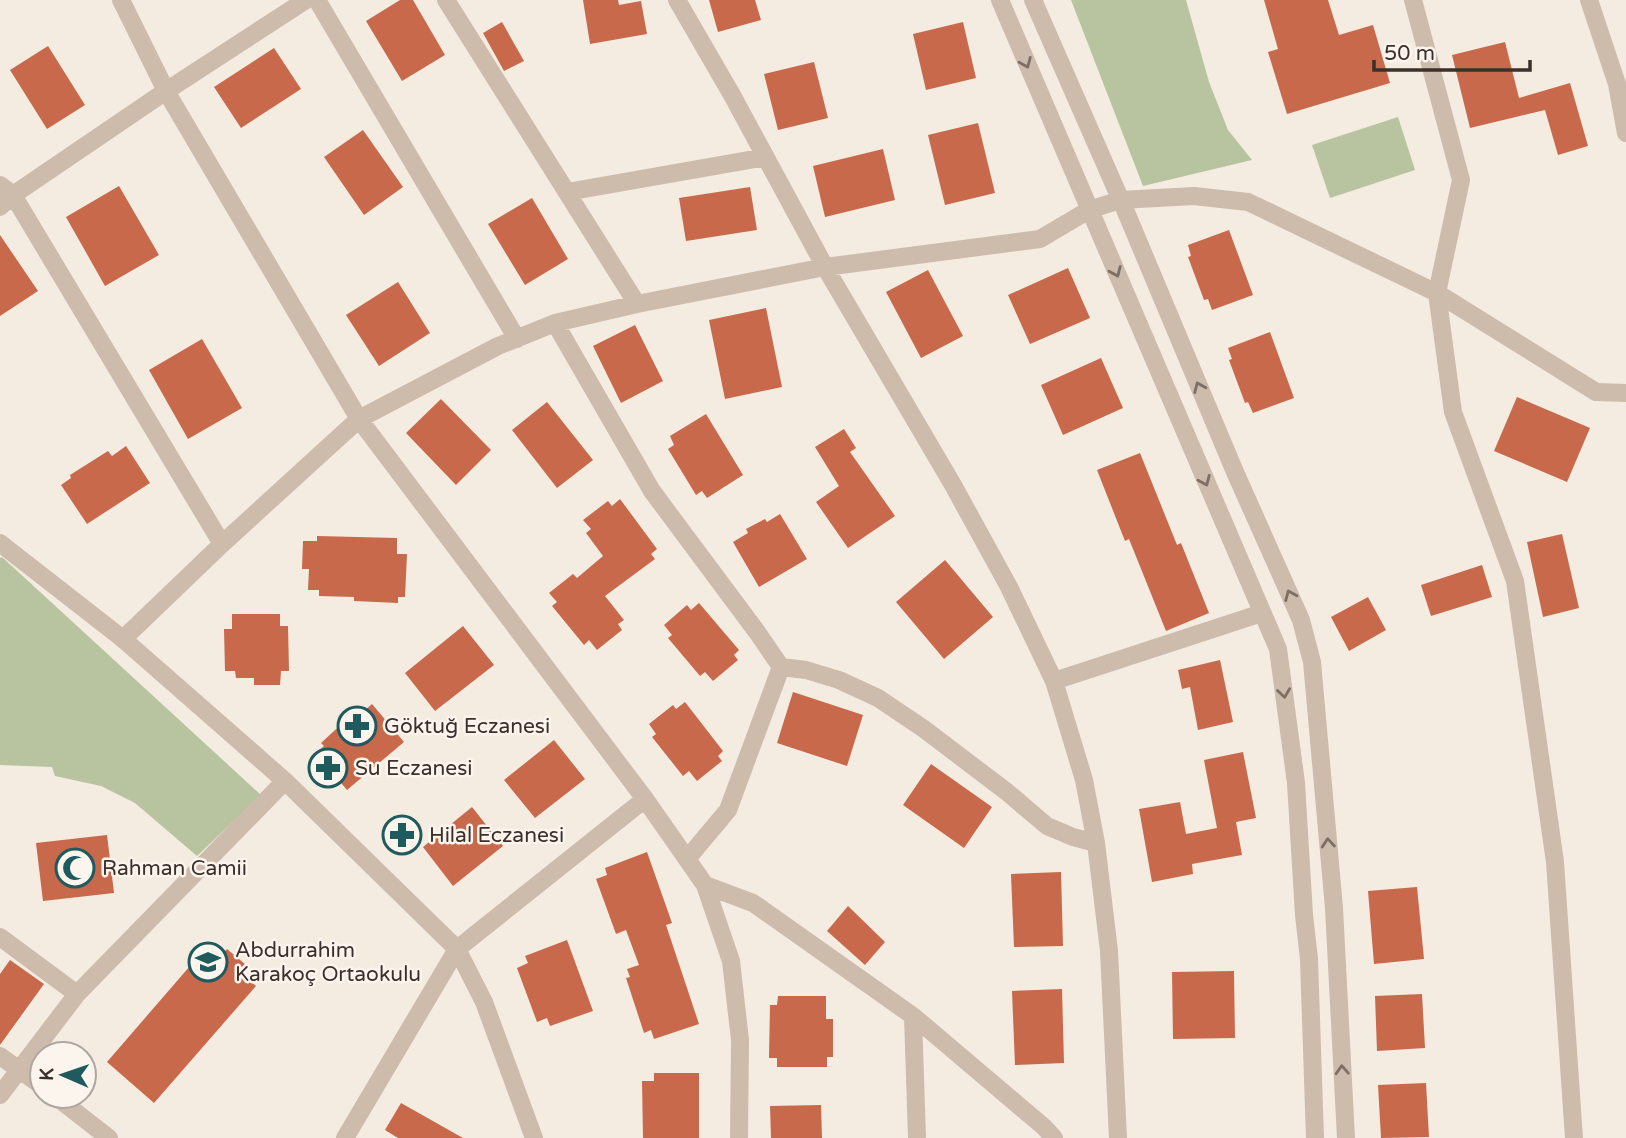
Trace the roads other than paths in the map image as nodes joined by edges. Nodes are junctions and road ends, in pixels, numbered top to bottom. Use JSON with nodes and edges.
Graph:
{"nodes":[{"id":1,"x":121,"y":0,"type":"edge"},
{"id":2,"x":306,"y":0,"type":"edge"},
{"id":3,"x":317,"y":0,"type":"edge"},
{"id":4,"x":446,"y":0,"type":"edge"},
{"id":5,"x":677,"y":0,"type":"edge"},
{"id":6,"x":1000,"y":0,"type":"edge"},
{"id":7,"x":1033,"y":0,"type":"edge"},
{"id":8,"x":1413,"y":0,"type":"edge"},
{"id":9,"x":1588,"y":0,"type":"edge"},
{"id":10,"x":166,"y":91,"type":"junction"},
{"id":11,"x":1626,"y":133,"type":"edge"},
{"id":12,"x":766,"y":157,"type":"junction"},
{"id":13,"x":567,"y":192,"type":"junction"},
{"id":14,"x":4,"y":196,"type":"edge"},
{"id":15,"x":1120,"y":200,"type":"junction"},
{"id":16,"x":1089,"y":211,"type":"junction"},
{"id":17,"x":825,"y":267,"type":"junction"},
{"id":18,"x":1437,"y":293,"type":"junction"},
{"id":19,"x":637,"y":304,"type":"junction"},
{"id":20,"x":555,"y":323,"type":"junction"},
{"id":21,"x":517,"y":339,"type":"junction"},
{"id":22,"x":1626,"y":393,"type":"edge"},
{"id":23,"x":359,"y":419,"type":"junction"},
{"id":24,"x":0,"y":543,"type":"edge"},
{"id":25,"x":222,"y":544,"type":"junction"},
{"id":26,"x":1262,"y":613,"type":"junction"},
{"id":27,"x":123,"y":639,"type":"junction"},
{"id":28,"x":781,"y":667,"type":"junction"},
{"id":29,"x":1054,"y":681,"type":"junction"},
{"id":30,"x":285,"y":780,"type":"junction"},
{"id":31,"x":645,"y":799,"type":"junction"},
{"id":32,"x":1096,"y":843,"type":"junction"},
{"id":33,"x":687,"y":859,"type":"junction"},
{"id":34,"x":705,"y":885,"type":"junction"},
{"id":35,"x":0,"y":937,"type":"edge"},
{"id":36,"x":457,"y":949,"type":"junction"},
{"id":37,"x":77,"y":994,"type":"junction"},
{"id":38,"x":913,"y":1016,"type":"junction"},
{"id":39,"x":0,"y":1056,"type":"edge"},
{"id":40,"x":19,"y":1068,"type":"junction"},
{"id":41,"x":28,"y":1075,"type":"edge"},
{"id":42,"x":0,"y":1095,"type":"edge"},
{"id":43,"x":73,"y":1110,"type":"edge"},
{"id":44,"x":108,"y":1138,"type":"edge"},
{"id":45,"x":345,"y":1138,"type":"edge"},
{"id":46,"x":534,"y":1138,"type":"edge"},
{"id":47,"x":739,"y":1138,"type":"edge"},
{"id":48,"x":917,"y":1138,"type":"edge"},
{"id":49,"x":1054,"y":1138,"type":"edge"},
{"id":50,"x":1118,"y":1138,"type":"edge"},
{"id":51,"x":1314,"y":1138,"type":"edge"},
{"id":52,"x":1346,"y":1138,"type":"edge"},
{"id":53,"x":1574,"y":1138,"type":"edge"}],
"edges":[{"from":1,"to":10,"type":"street"},
{"from":2,"to":10,"type":"street"},
{"from":3,"to":21,"type":"street"},
{"from":4,"to":13,"type":"street"},
{"from":5,"to":12,"type":"street"},
{"from":6,"to":16,"type":"street","one_way":true},
{"from":7,"to":15,"type":"street"},
{"from":8,"to":18,"type":"street"},
{"from":9,"to":11,"type":"street"},
{"from":10,"to":14,"type":"street"},
{"from":10,"to":23,"type":"street"},
{"from":12,"to":13,"type":"street"},
{"from":12,"to":17,"type":"street"},
{"from":13,"to":19,"type":"street"},
{"from":14,"to":25,"type":"street"},
{"from":15,"to":16,"type":"street"},
{"from":15,"to":18,"type":"street"},
{"from":52,"to":15,"type":"street","one_way":true},
{"from":16,"to":17,"type":"street"},
{"from":16,"to":26,"type":"street","one_way":true},
{"from":17,"to":19,"type":"street"},
{"from":17,"to":29,"type":"street"},
{"from":18,"to":22,"type":"street"},
{"from":18,"to":53,"type":"street"},
{"from":19,"to":20,"type":"street"},
{"from":20,"to":21,"type":"street"},
{"from":20,"to":28,"type":"street"},
{"from":21,"to":23,"type":"street"},
{"from":23,"to":25,"type":"street"},
{"from":23,"to":31,"type":"street"},
{"from":24,"to":27,"type":"street"},
{"from":25,"to":27,"type":"street"},
{"from":26,"to":29,"type":"street"},
{"from":26,"to":51,"type":"street","one_way":true},
{"from":27,"to":30,"type":"street"},
{"from":28,"to":32,"type":"street"},
{"from":28,"to":33,"type":"street"},
{"from":29,"to":32,"type":"street"},
{"from":30,"to":36,"type":"street"},
{"from":30,"to":37,"type":"street"},
{"from":31,"to":33,"type":"street"},
{"from":31,"to":36,"type":"street"},
{"from":32,"to":50,"type":"street"},
{"from":33,"to":34,"type":"street"},
{"from":34,"to":38,"type":"street"},
{"from":34,"to":47,"type":"street"},
{"from":35,"to":37,"type":"street"},
{"from":36,"to":45,"type":"street"},
{"from":36,"to":46,"type":"street"},
{"from":37,"to":40,"type":"street"},
{"from":38,"to":48,"type":"street"},
{"from":38,"to":49,"type":"street"},
{"from":39,"to":40,"type":"street"},
{"from":40,"to":41,"type":"street"},
{"from":40,"to":42,"type":"street"},
{"from":43,"to":44,"type":"street"}]}
